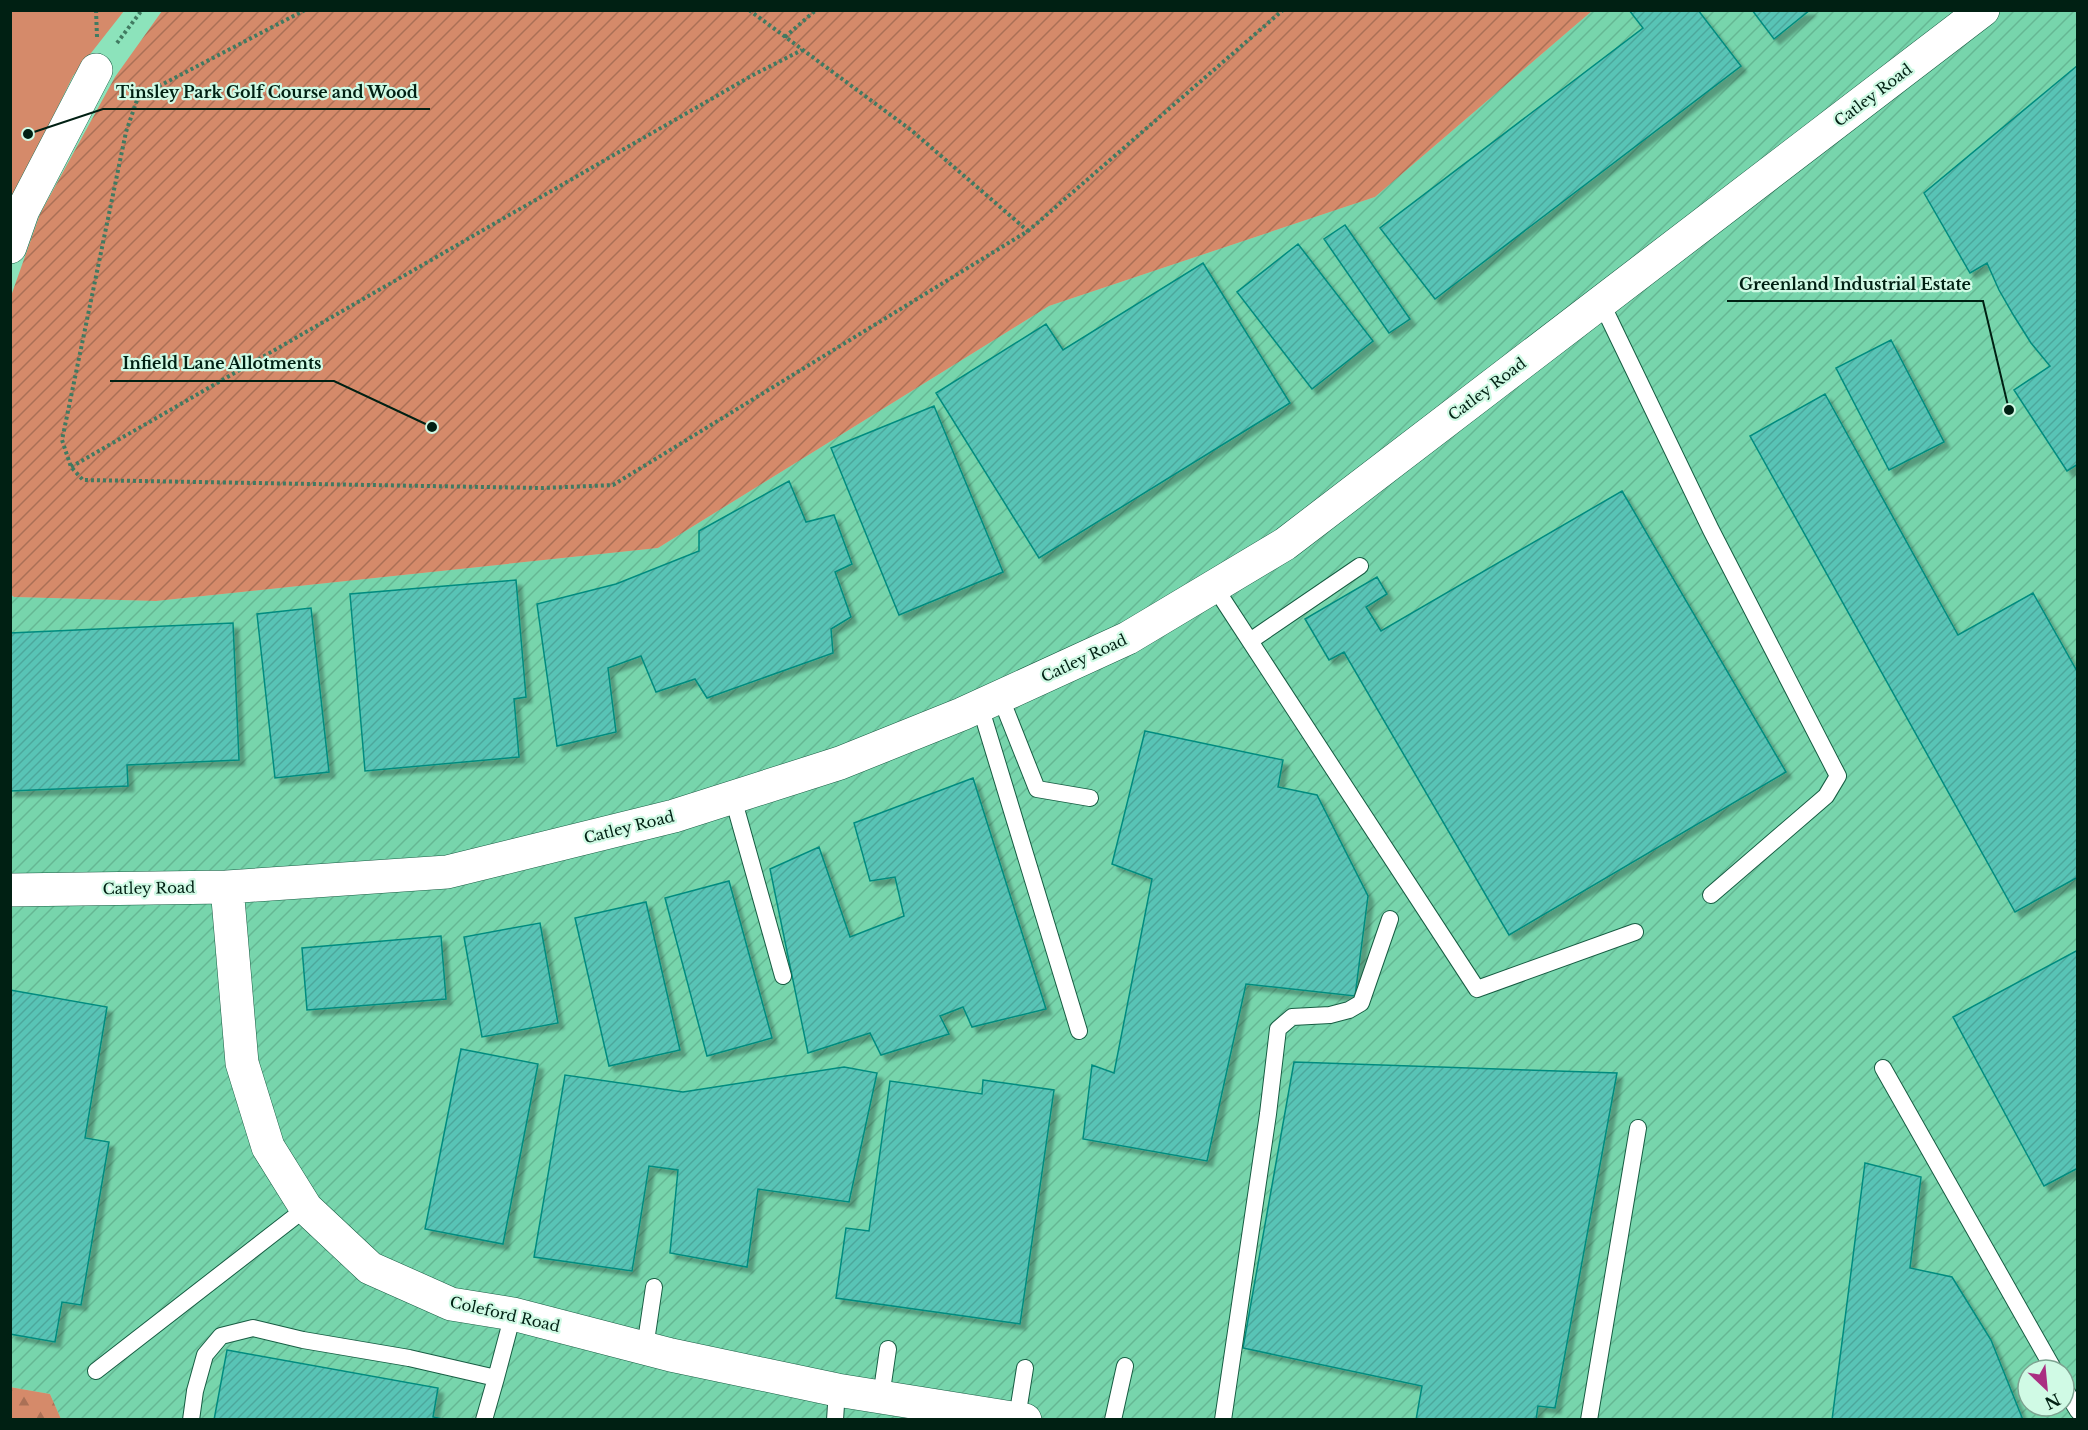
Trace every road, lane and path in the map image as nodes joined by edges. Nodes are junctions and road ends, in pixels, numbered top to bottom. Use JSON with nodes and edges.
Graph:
{"nodes":[{"id":1,"x":142,"y":10,"type":"edge"},
{"id":2,"x":305,"y":10,"type":"edge"},
{"id":3,"x":749,"y":10,"type":"edge"},
{"id":4,"x":816,"y":10,"type":"edge"},
{"id":5,"x":1283,"y":10,"type":"edge"},
{"id":6,"x":1983,"y":10,"type":"edge"},
{"id":7,"x":785,"y":37,"type":"junction"},
{"id":8,"x":802,"y":50,"type":"junction"},
{"id":9,"x":96,"y":70,"type":"joint"},
{"id":10,"x":1028,"y":231,"type":"junction"},
{"id":11,"x":10,"y":247,"type":"edge"},
{"id":12,"x":1601,"y":302,"type":"junction"},
{"id":13,"x":71,"y":467,"type":"junction"},
{"id":14,"x":1360,"y":566,"type":"dead end"},
{"id":15,"x":1214,"y":586,"type":"junction"},
{"id":16,"x":1250,"y":641,"type":"junction"},
{"id":17,"x":990,"y":701,"type":"junction"},
{"id":18,"x":733,"y":798,"type":"junction"},
{"id":19,"x":1090,"y":798,"type":"dead end"},
{"id":20,"x":227,"y":887,"type":"junction"},
{"id":21,"x":10,"y":890,"type":"edge"},
{"id":22,"x":1711,"y":895,"type":"dead end"},
{"id":23,"x":1390,"y":919,"type":"dead end"},
{"id":24,"x":1635,"y":932,"type":"dead end"},
{"id":25,"x":783,"y":976,"type":"dead end"},
{"id":26,"x":1079,"y":1031,"type":"dead end"},
{"id":27,"x":1883,"y":1068,"type":"dead end"},
{"id":28,"x":1638,"y":1128,"type":"dead end"},
{"id":29,"x":306,"y":1208,"type":"junction"},
{"id":30,"x":654,"y":1287,"type":"dead end"},
{"id":31,"x":513,"y":1314,"type":"junction"},
{"id":32,"x":645,"y":1348,"type":"junction"},
{"id":33,"x":888,"y":1349,"type":"dead end"},
{"id":34,"x":2047,"y":1358,"type":"edge"},
{"id":35,"x":1125,"y":1366,"type":"dead end"},
{"id":36,"x":1026,"y":1368,"type":"dead end"},
{"id":37,"x":96,"y":1371,"type":"dead end"},
{"id":38,"x":496,"y":1378,"type":"junction"},
{"id":39,"x":881,"y":1396,"type":"junction"},
{"id":40,"x":836,"y":1405,"type":"edge"},
{"id":41,"x":191,"y":1419,"type":"edge"},
{"id":42,"x":484,"y":1419,"type":"edge"},
{"id":43,"x":1021,"y":1419,"type":"edge"},
{"id":44,"x":1113,"y":1419,"type":"edge"},
{"id":45,"x":1223,"y":1419,"type":"edge"},
{"id":46,"x":1589,"y":1419,"type":"edge"}],
"edges":[{"from":1,"to":9,"type":"path"},
{"from":2,"to":13,"type":"path"},
{"from":3,"to":7,"type":"path"},
{"from":4,"to":7,"type":"path"},
{"from":5,"to":10,"type":"path"},
{"from":6,"to":12,"type":"street","name":"Catley Road"},
{"from":7,"to":8,"type":"path"},
{"from":8,"to":10,"type":"path"},
{"from":8,"to":13,"type":"path"},
{"from":9,"to":11,"type":"street"},
{"from":10,"to":13,"type":"path"},
{"from":12,"to":15,"type":"street","name":"Catley Road"},
{"from":12,"to":22,"type":"lane"},
{"from":14,"to":16,"type":"lane"},
{"from":15,"to":16,"type":"lane"},
{"from":15,"to":17,"type":"street","name":"Catley Road"},
{"from":16,"to":24,"type":"lane"},
{"from":17,"to":18,"type":"street","name":"Catley Road"},
{"from":17,"to":19,"type":"lane"},
{"from":17,"to":26,"type":"lane"},
{"from":18,"to":20,"type":"street","name":"Catley Road"},
{"from":18,"to":25,"type":"lane"},
{"from":20,"to":21,"type":"street","name":"Catley Road"},
{"from":20,"to":29,"type":"street","name":"Coleford Road"},
{"from":23,"to":45,"type":"lane"},
{"from":27,"to":34,"type":"lane"},
{"from":28,"to":46,"type":"lane"},
{"from":29,"to":31,"type":"street","name":"Coleford Road"},
{"from":29,"to":37,"type":"lane"},
{"from":30,"to":32,"type":"lane"},
{"from":31,"to":32,"type":"street","name":"Coleford Road"},
{"from":31,"to":38,"type":"lane"},
{"from":32,"to":40,"type":"street","name":"Coleford Road"},
{"from":33,"to":39,"type":"lane"},
{"from":35,"to":44,"type":"lane"},
{"from":36,"to":43,"type":"lane"},
{"from":38,"to":41,"type":"lane"},
{"from":38,"to":42,"type":"lane"},
{"from":39,"to":40,"type":"street","name":"Coleford Road"},
{"from":39,"to":43,"type":"street","name":"Coleford Road"}]}
